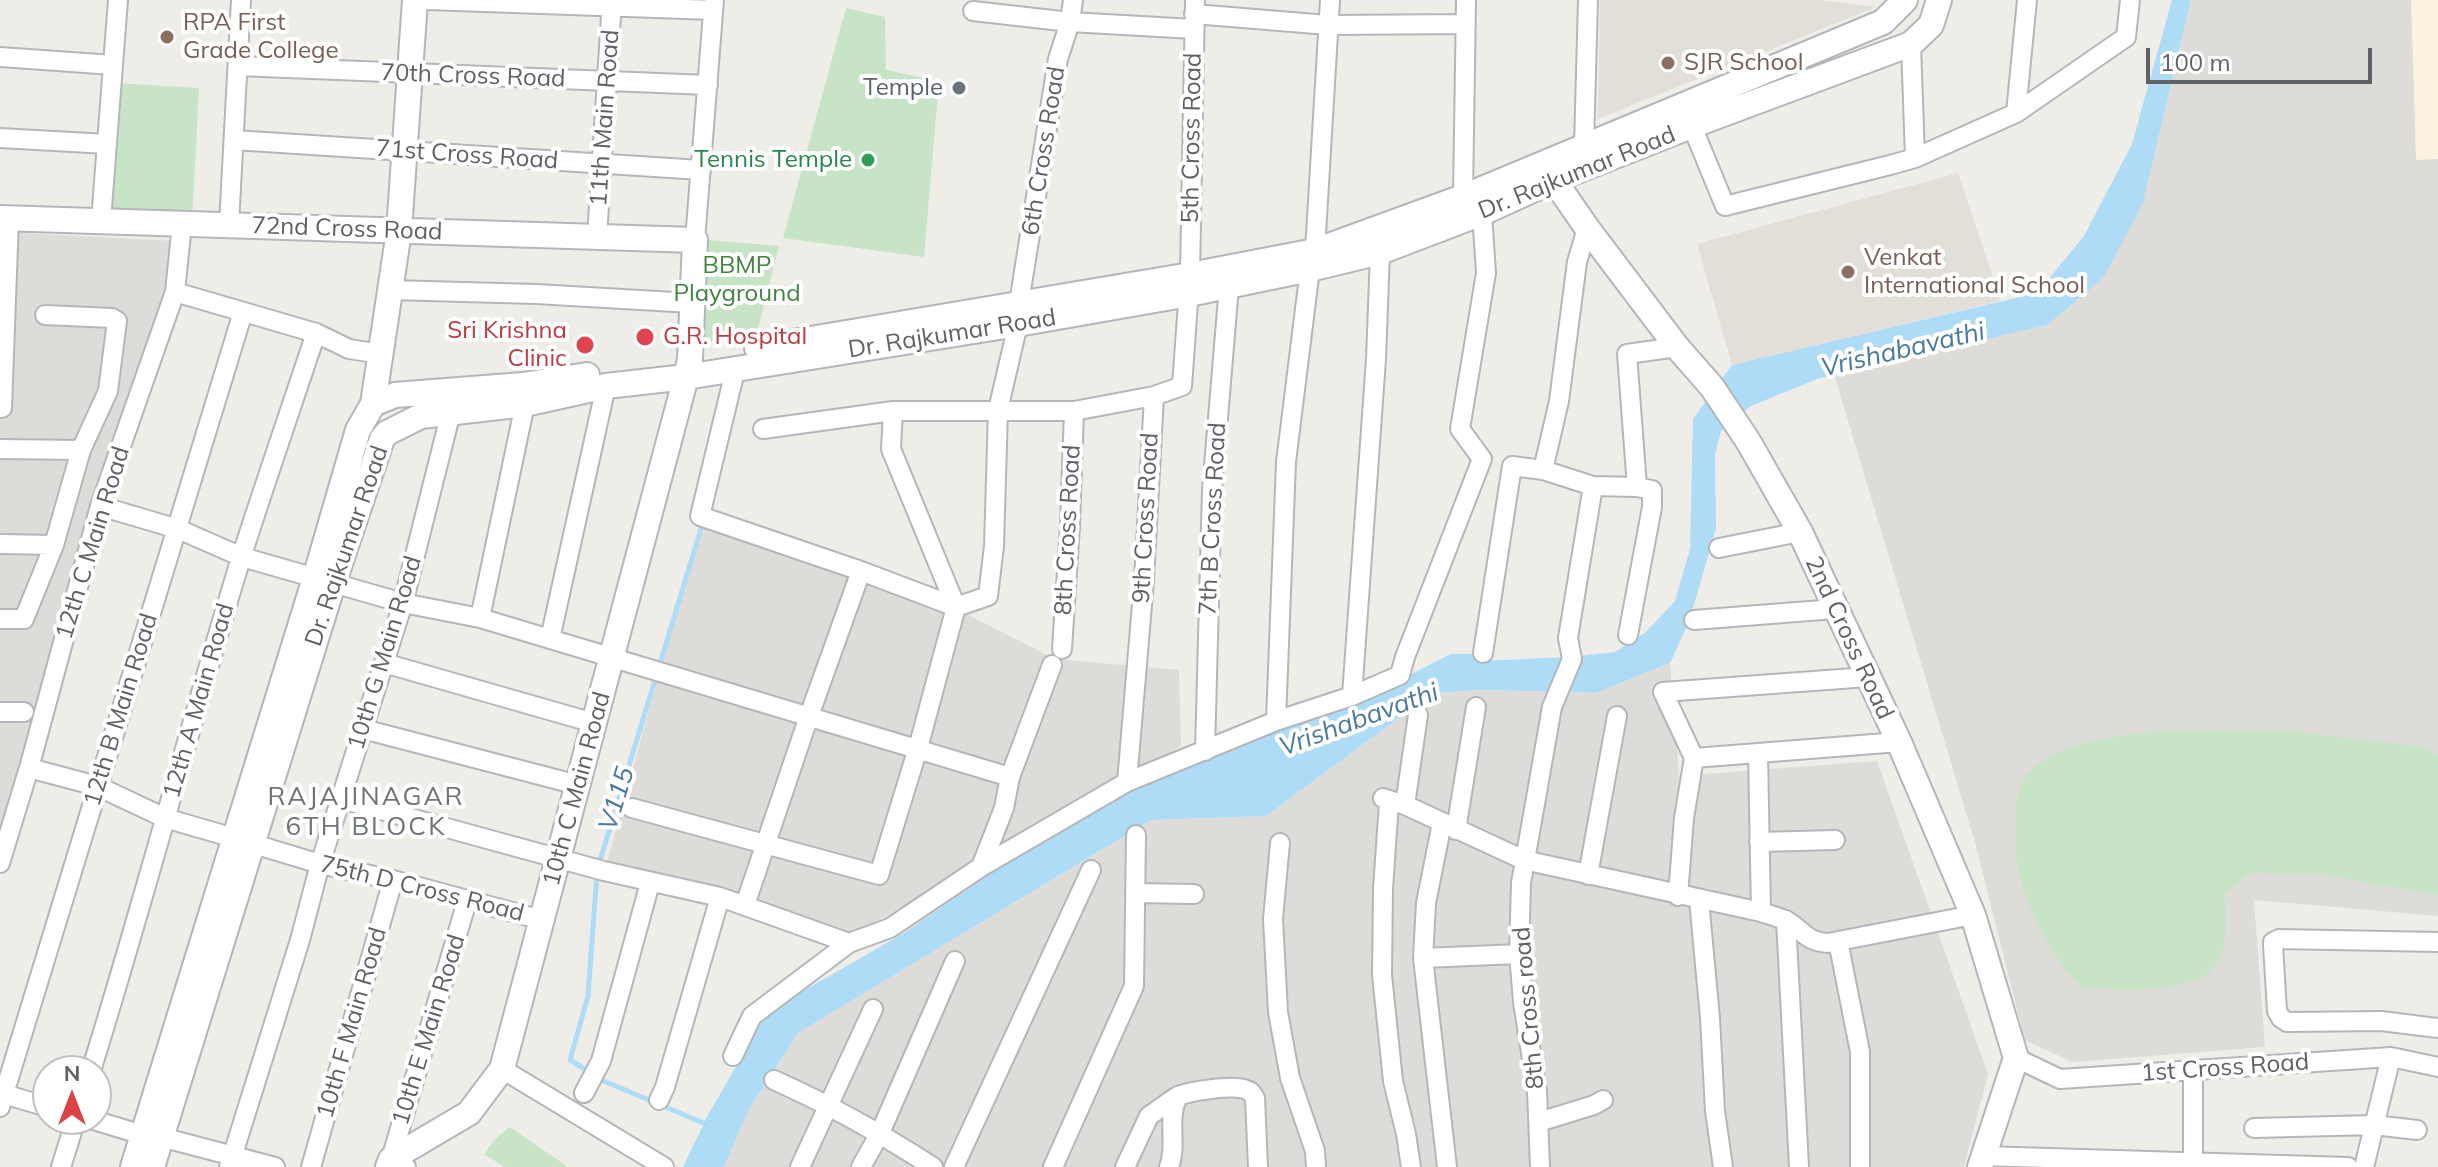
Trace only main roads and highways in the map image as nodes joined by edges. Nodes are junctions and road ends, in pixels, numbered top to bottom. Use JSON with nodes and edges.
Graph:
{"nodes":[{"id":1,"x":415,"y":0,"type":"edge"},
{"id":2,"x":1904,"y":0,"type":"edge"},
{"id":3,"x":1939,"y":0,"type":"edge"},
{"id":4,"x":1688,"y":115,"type":"junction"},
{"id":5,"x":1550,"y":171,"type":"junction"},
{"id":6,"x":4,"y":218,"type":"edge"},
{"id":7,"x":399,"y":231,"type":"junction"},
{"id":8,"x":695,"y":240,"type":"joint"},
{"id":9,"x":1312,"y":260,"type":"junction"},
{"id":10,"x":1189,"y":285,"type":"junction"},
{"id":11,"x":1018,"y":313,"type":"junction"},
{"id":12,"x":688,"y":368,"type":"junction"},
{"id":13,"x":373,"y":404,"type":"junction"},
{"id":14,"x":387,"y":433,"type":"junction"},
{"id":15,"x":324,"y":581,"type":"junction"},
{"id":16,"x":152,"y":1136,"type":"junction"},
{"id":17,"x":1982,"y":1162,"type":"edge"},
{"id":18,"x":395,"y":1164,"type":"edge"},
{"id":19,"x":133,"y":1167,"type":"edge"},
{"id":20,"x":152,"y":1167,"type":"edge"}],
"edges":[{"from":1,"to":7,"type":"main road"},
{"from":2,"to":4,"type":"main road","name":"Dr. Rajkumar Road"},
{"from":3,"to":4,"type":"main road","name":"Dr. Rajkumar Road"},
{"from":4,"to":5,"type":"main road","name":"Dr. Rajkumar Road"},
{"from":4,"to":5,"type":"main road","name":"Dr. Rajkumar Road"},
{"from":5,"to":9,"type":"main road","name":"Dr. Rajkumar Road"},
{"from":5,"to":9,"type":"main road","name":"Dr. Rajkumar Road"},
{"from":5,"to":17,"type":"main road","name":"2nd Cross Road"},
{"from":6,"to":7,"type":"main road","name":"72nd Cross Road"},
{"from":7,"to":8,"type":"main road","name":"72nd Cross Road"},
{"from":7,"to":13,"type":"main road"},
{"from":8,"to":12,"type":"main road","name":"10th C Main Road"},
{"from":9,"to":10,"type":"main road","name":"Dr. Rajkumar Road"},
{"from":9,"to":10,"type":"main road","name":"Dr. Rajkumar Road"},
{"from":10,"to":11,"type":"main road","name":"Dr. Rajkumar Road"},
{"from":11,"to":12,"type":"main road","name":"Dr. Rajkumar Road"},
{"from":11,"to":12,"type":"main road","name":"Dr. Rajkumar Road"},
{"from":12,"to":13,"type":"main road","name":"Dr. Rajkumar Road"},
{"from":12,"to":14,"type":"main road","name":"Dr. Rajkumar Road"},
{"from":12,"to":18,"type":"main road","name":"10th C Main Road"},
{"from":13,"to":14,"type":"main road"},
{"from":13,"to":15,"type":"main road","name":"Dr. Rajkumar Road"},
{"from":14,"to":15,"type":"main road","name":"Dr. Rajkumar Road"},
{"from":15,"to":16,"type":"main road","name":"Dr. Rajkumar Road"},
{"from":16,"to":19,"type":"main road","name":"Dr. Rajkumar Road"},
{"from":16,"to":20,"type":"main road","name":"Dr. Rajkumar Road"}]}
